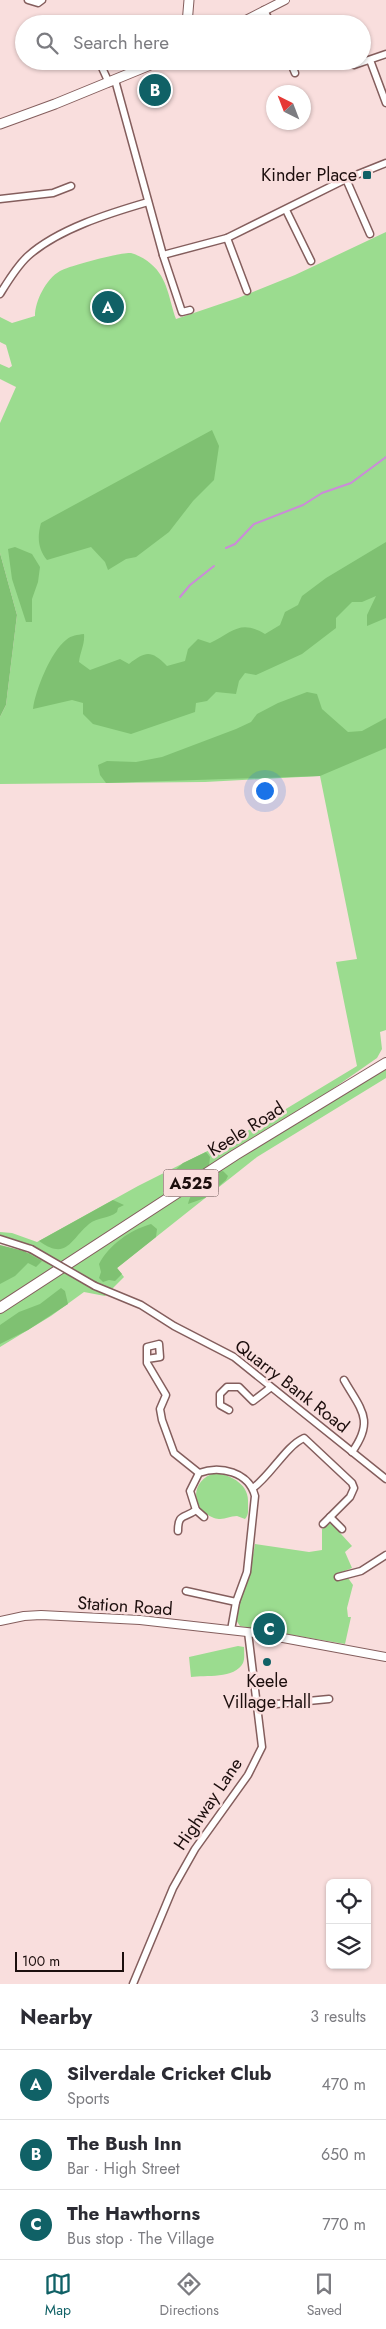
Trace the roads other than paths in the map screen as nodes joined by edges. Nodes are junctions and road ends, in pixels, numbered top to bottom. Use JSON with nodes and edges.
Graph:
{"nodes":[{"id":1,"x":28,"y":0,"type":"edge"},
{"id":2,"x":42,"y":0,"type":"edge"},
{"id":3,"x":189,"y":0,"type":"edge"},
{"id":4,"x":284,"y":0,"type":"edge"},
{"id":5,"x":264,"y":10,"type":"junction"},
{"id":6,"x":188,"y":15,"type":"edge"},
{"id":7,"x":255,"y":15,"type":"edge"},
{"id":8,"x":266,"y":15,"type":"edge"},
{"id":9,"x":386,"y":54,"type":"edge"},
{"id":10,"x":371,"y":60,"type":"edge"},
{"id":11,"x":371,"y":63,"type":"edge"},
{"id":12,"x":105,"y":70,"type":"edge"},
{"id":13,"x":139,"y":70,"type":"edge"},
{"id":14,"x":294,"y":70,"type":"edge"},
{"id":15,"x":295,"y":73,"type":"dead end"},
{"id":16,"x":112,"y":82,"type":"junction"},
{"id":17,"x":386,"y":103,"type":"edge"},
{"id":18,"x":0,"y":124,"type":"edge"},
{"id":19,"x":386,"y":163,"type":"edge"},
{"id":20,"x":346,"y":179,"type":"junction"},
{"id":21,"x":71,"y":186,"type":"dead end"},
{"id":22,"x":0,"y":197,"type":"edge"},
{"id":23,"x":148,"y":202,"type":"junction"},
{"id":24,"x":286,"y":210,"type":"junction"},
{"id":25,"x":73,"y":220,"type":"dead end"},
{"id":26,"x":76,"y":228,"type":"junction"},
{"id":27,"x":370,"y":234,"type":"dead end"},
{"id":28,"x":228,"y":238,"type":"junction"},
{"id":29,"x":163,"y":255,"type":"junction"},
{"id":30,"x":312,"y":261,"type":"dead end"},
{"id":31,"x":248,"y":291,"type":"dead end"},
{"id":32,"x":0,"y":294,"type":"edge"},
{"id":33,"x":190,"y":310,"type":"dead end"},
{"id":34,"x":386,"y":1063,"type":"edge"},
{"id":35,"x":0,"y":1240,"type":"edge"},
{"id":36,"x":0,"y":1308,"type":"edge"},
{"id":37,"x":147,"y":1359,"type":"dead end"},
{"id":38,"x":344,"y":1380,"type":"dead end"},
{"id":39,"x":270,"y":1388,"type":"junction"},
{"id":40,"x":229,"y":1410,"type":"dead end"},
{"id":41,"x":352,"y":1452,"type":"junction"},
{"id":42,"x":199,"y":1473,"type":"junction"},
{"id":43,"x":386,"y":1479,"type":"edge"},
{"id":44,"x":253,"y":1488,"type":"junction"},
{"id":45,"x":196,"y":1510,"type":"junction"},
{"id":46,"x":204,"y":1517,"type":"dead end"},
{"id":47,"x":330,"y":1518,"type":"junction"},
{"id":48,"x":324,"y":1524,"type":"dead end"},
{"id":49,"x":342,"y":1529,"type":"dead end"},
{"id":50,"x":178,"y":1532,"type":"dead end"},
{"id":51,"x":386,"y":1556,"type":"edge"},
{"id":52,"x":338,"y":1577,"type":"dead end"},
{"id":53,"x":186,"y":1591,"type":"dead end"},
{"id":54,"x":236,"y":1602,"type":"junction"},
{"id":55,"x":0,"y":1621,"type":"edge"},
{"id":56,"x":231,"y":1630,"type":"junction"},
{"id":57,"x":248,"y":1632,"type":"junction"},
{"id":58,"x":386,"y":1657,"type":"edge"},
{"id":59,"x":329,"y":1699,"type":"dead end"},
{"id":60,"x":256,"y":1706,"type":"junction"},
{"id":61,"x":134,"y":1984,"type":"edge"}],
"edges":[{"from":1,"to":2,"type":"street"},
{"from":3,"to":6,"type":"main road"},
{"from":4,"to":5,"type":"street"},
{"from":5,"to":7,"type":"street"},
{"from":5,"to":8,"type":"street"},
{"from":9,"to":10,"type":"street"},
{"from":11,"to":17,"type":"street"},
{"from":12,"to":16,"type":"street"},
{"from":13,"to":16,"type":"main road"},
{"from":14,"to":15,"type":"street"},
{"from":16,"to":18,"type":"main road"},
{"from":16,"to":23,"type":"street"},
{"from":19,"to":20,"type":"street"},
{"from":20,"to":24,"type":"street"},
{"from":20,"to":27,"type":"street"},
{"from":21,"to":22,"type":"street"},
{"from":23,"to":26,"type":"street"},
{"from":23,"to":29,"type":"street"},
{"from":24,"to":28,"type":"street"},
{"from":24,"to":30,"type":"street"},
{"from":25,"to":26,"type":"street"},
{"from":26,"to":32,"type":"street"},
{"from":28,"to":29,"type":"street"},
{"from":28,"to":31,"type":"street"},
{"from":29,"to":33,"type":"street"},
{"from":34,"to":36,"type":"main road","name":"Keele Road","number":"A525"},
{"from":35,"to":39,"type":"street","name":"Quarry Bank Road","bridge":true},
{"from":37,"to":42,"type":"street"},
{"from":38,"to":41,"type":"street"},
{"from":39,"to":40,"type":"street"},
{"from":39,"to":41,"type":"street","name":"Quarry Bank Road"},
{"from":41,"to":43,"type":"street","name":"Quarry Bank Road"},
{"from":42,"to":44,"type":"street"},
{"from":42,"to":45,"type":"street"},
{"from":44,"to":47,"type":"street"},
{"from":44,"to":54,"type":"street"},
{"from":45,"to":46,"type":"street"},
{"from":45,"to":50,"type":"street"},
{"from":47,"to":48,"type":"street"},
{"from":47,"to":49,"type":"street"},
{"from":51,"to":52,"type":"street"},
{"from":53,"to":54,"type":"street"},
{"from":54,"to":56,"type":"street"},
{"from":55,"to":56,"type":"street","name":"Station Road"},
{"from":56,"to":57,"type":"street","name":"Station Road"},
{"from":57,"to":58,"type":"street","name":"Station Road"},
{"from":57,"to":60,"type":"street","name":"Highway Lane"},
{"from":59,"to":60,"type":"street"},
{"from":60,"to":61,"type":"street","name":"Highway Lane"}]}
